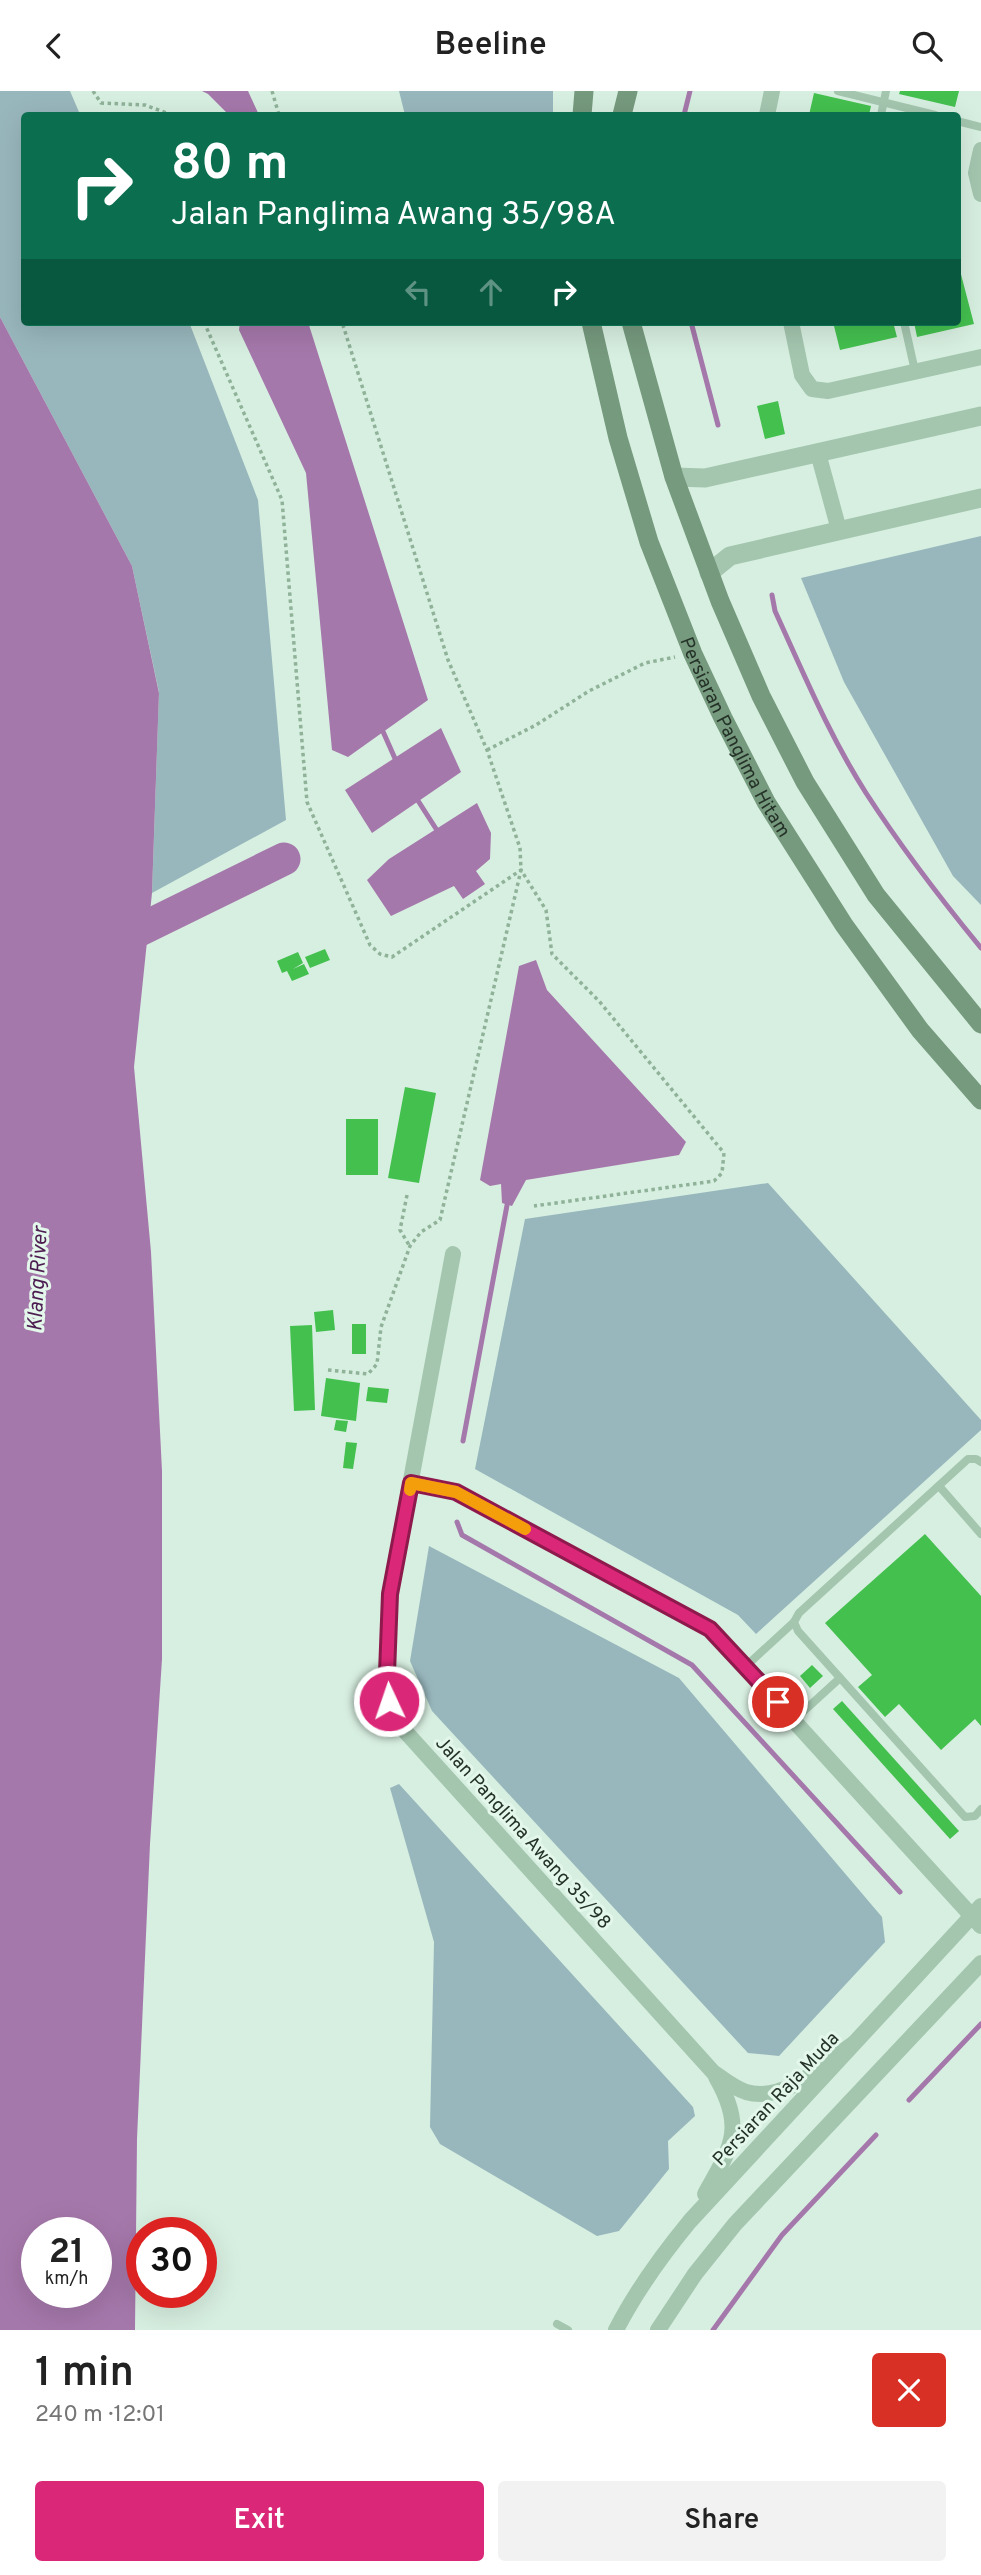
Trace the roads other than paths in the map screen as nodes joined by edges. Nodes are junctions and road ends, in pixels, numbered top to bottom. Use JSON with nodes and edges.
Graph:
{"nodes":[{"id":1,"x":584,"y":91,"type":"edge"},
{"id":2,"x":628,"y":91,"type":"edge"},
{"id":3,"x":772,"y":91,"type":"edge"},
{"id":4,"x":838,"y":91,"type":"edge"},
{"id":5,"x":886,"y":91,"type":"edge"},
{"id":6,"x":883,"y":102,"type":"junction"},
{"id":7,"x":582,"y":112,"type":"edge"},
{"id":8,"x":623,"y":112,"type":"edge"},
{"id":9,"x":768,"y":112,"type":"edge"},
{"id":10,"x":881,"y":112,"type":"edge"},
{"id":11,"x":923,"y":112,"type":"edge"},
{"id":12,"x":961,"y":122,"type":"edge"},
{"id":13,"x":981,"y":127,"type":"edge"},
{"id":14,"x":981,"y":150,"type":"edge"},
{"id":15,"x":981,"y":194,"type":"edge"},
{"id":16,"x":592,"y":326,"type":"edge"},
{"id":17,"x":632,"y":326,"type":"edge"},
{"id":18,"x":792,"y":326,"type":"edge"},
{"id":19,"x":905,"y":326,"type":"edge"},
{"id":20,"x":981,"y":357,"type":"edge"},
{"id":21,"x":915,"y":371,"type":"junction"},
{"id":22,"x":981,"y":416,"type":"edge"},
{"id":23,"x":818,"y":453,"type":"junction"},
{"id":24,"x":674,"y":477,"type":"junction"},
{"id":25,"x":981,"y":498,"type":"edge"},
{"id":26,"x":839,"y":530,"type":"junction"},
{"id":27,"x":709,"y":573,"type":"junction"},
{"id":28,"x":981,"y":1024,"type":"edge"},
{"id":29,"x":981,"y":1100,"type":"edge"},
{"id":30,"x":453,"y":1254,"type":"dead end"},
{"id":31,"x":981,"y":1462,"type":"edge"},
{"id":32,"x":411,"y":1483,"type":"junction"},
{"id":33,"x":939,"y":1486,"type":"junction"},
{"id":34,"x":981,"y":1534,"type":"edge"},
{"id":35,"x":794,"y":1622,"type":"junction"},
{"id":36,"x":745,"y":1667,"type":"junction"},
{"id":37,"x":840,"y":1678,"type":"junction"},
{"id":38,"x":794,"y":1720,"type":"junction"},
{"id":39,"x":981,"y":1809,"type":"edge"},
{"id":40,"x":978,"y":1916,"type":"edge"},
{"id":41,"x":981,"y":1963,"type":"edge"},
{"id":42,"x":853,"y":2044,"type":"junction"},
{"id":43,"x":713,"y":2072,"type":"junction"},
{"id":44,"x":690,"y":2221,"type":"junction"},
{"id":45,"x":556,"y":2324,"type":"dead end"},
{"id":46,"x":568,"y":2330,"type":"edge"},
{"id":47,"x":616,"y":2330,"type":"edge"},
{"id":48,"x":658,"y":2330,"type":"edge"}],
"edges":[{"from":1,"to":7,"type":"main road"},
{"from":2,"to":8,"type":"main road"},
{"from":3,"to":9,"type":"street"},
{"from":4,"to":6,"type":"lane"},
{"from":5,"to":6,"type":"lane"},
{"from":6,"to":10,"type":"lane"},
{"from":6,"to":11,"type":"lane"},
{"from":12,"to":13,"type":"lane"},
{"from":14,"to":15,"type":"street"},
{"from":16,"to":29,"type":"main road","name":"Persiaran Panglima Hitam"},
{"from":17,"to":24,"type":"main road","name":"Persiaran Panglima Hitam"},
{"from":18,"to":21,"type":"street"},
{"from":19,"to":21,"type":"lane"},
{"from":20,"to":21,"type":"street"},
{"from":22,"to":23,"type":"street"},
{"from":23,"to":24,"type":"street"},
{"from":23,"to":26,"type":"street"},
{"from":24,"to":27,"type":"main road","name":"Persiaran Panglima Hitam"},
{"from":25,"to":26,"type":"street"},
{"from":26,"to":27,"type":"street"},
{"from":27,"to":28,"type":"main road","name":"Persiaran Panglima Hitam"},
{"from":30,"to":32,"type":"street","name":"Jalan Panglima Awang 35/98"},
{"from":31,"to":33,"type":"lane"},
{"from":32,"to":36,"type":"street"},
{"from":32,"to":43,"type":"street","name":"Jalan Panglima Awang 35/98"},
{"from":33,"to":34,"type":"lane"},
{"from":33,"to":35,"type":"lane"},
{"from":35,"to":36,"type":"lane"},
{"from":35,"to":37,"type":"lane"},
{"from":36,"to":38,"type":"street"},
{"from":37,"to":38,"type":"lane"},
{"from":37,"to":39,"type":"lane"},
{"from":38,"to":40,"type":"street"},
{"from":40,"to":42,"type":"street","name":"Persiaran Raja Muda"},
{"from":41,"to":48,"type":"street"},
{"from":42,"to":43,"type":"street"},
{"from":42,"to":44,"type":"street","name":"Persiaran Raja Muda"},
{"from":43,"to":44,"type":"street"},
{"from":44,"to":47,"type":"street","name":"Persiaran Raja Muda"},
{"from":45,"to":46,"type":"lane"}]}
